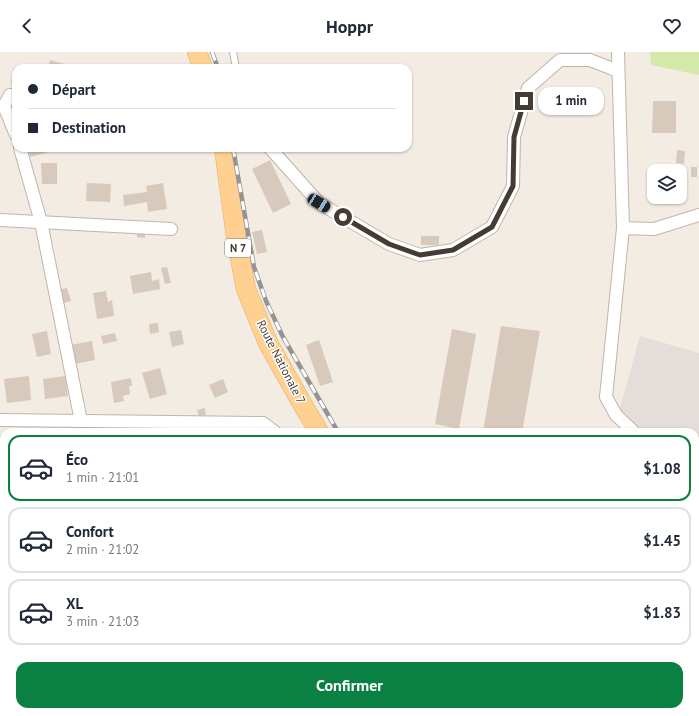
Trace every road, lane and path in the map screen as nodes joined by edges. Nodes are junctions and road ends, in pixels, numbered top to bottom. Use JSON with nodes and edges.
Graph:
{"nodes":[{"id":1,"x":197,"y":52,"type":"edge"},
{"id":2,"x":232,"y":52,"type":"edge"},
{"id":3,"x":618,"y":52,"type":"edge"},
{"id":4,"x":202,"y":64,"type":"edge"},
{"id":5,"x":235,"y":64,"type":"edge"},
{"id":6,"x":618,"y":71,"type":"junction"},
{"id":7,"x":12,"y":95,"type":"edge"},
{"id":8,"x":12,"y":125,"type":"edge"},
{"id":9,"x":21,"y":152,"type":"edge"},
{"id":10,"x":225,"y":152,"type":"edge"},
{"id":11,"x":274,"y":152,"type":"edge"},
{"id":12,"x":699,"y":215,"type":"edge"},
{"id":13,"x":0,"y":220,"type":"edge"},
{"id":14,"x":41,"y":222,"type":"junction"},
{"id":15,"x":623,"y":228,"type":"junction"},
{"id":16,"x":171,"y":229,"type":"dead end"},
{"id":17,"x":0,"y":420,"type":"edge"},
{"id":18,"x":81,"y":421,"type":"junction"},
{"id":19,"x":270,"y":428,"type":"edge"},
{"id":20,"x":317,"y":428,"type":"edge"},
{"id":21,"x":630,"y":428,"type":"edge"}],
"edges":[{"from":1,"to":4,"type":"main road"},
{"from":2,"to":5,"type":"lane"},
{"from":3,"to":6,"type":"street"},
{"from":6,"to":11,"type":"street"},
{"from":6,"to":15,"type":"street"},
{"from":7,"to":8,"type":"street"},
{"from":9,"to":14,"type":"street"},
{"from":10,"to":20,"type":"main road","name":"Route Nationale 7","number":"N 7"},
{"from":12,"to":15,"type":"street"},
{"from":13,"to":14,"type":"street"},
{"from":14,"to":16,"type":"street"},
{"from":14,"to":18,"type":"street"},
{"from":15,"to":21,"type":"street"},
{"from":17,"to":18,"type":"street"},
{"from":18,"to":19,"type":"street"}]}
